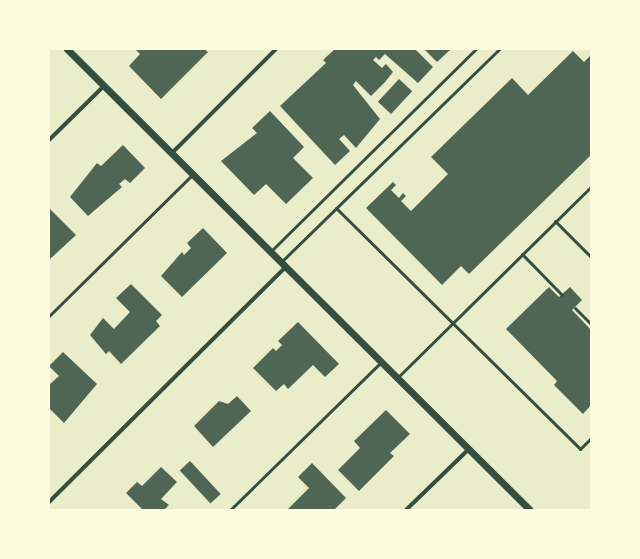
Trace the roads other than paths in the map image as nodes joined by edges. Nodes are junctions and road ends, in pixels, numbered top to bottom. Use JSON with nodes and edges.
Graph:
{"nodes":[{"id":1,"x":67,"y":49,"type":"edge"},
{"id":2,"x":276,"y":49,"type":"edge"},
{"id":3,"x":476,"y":49,"type":"edge"},
{"id":4,"x":499,"y":49,"type":"edge"},
{"id":5,"x":104,"y":86,"type":"junction"},
{"id":6,"x":49,"y":140,"type":"edge"},
{"id":7,"x":171,"y":154,"type":"junction"},
{"id":8,"x":192,"y":175,"type":"junction"},
{"id":9,"x":590,"y":189,"type":"edge"},
{"id":10,"x":336,"y":208,"type":"junction"},
{"id":11,"x":555,"y":221,"type":"junction"},
{"id":12,"x":270,"y":253,"type":"junction"},
{"id":13,"x":522,"y":254,"type":"junction"},
{"id":14,"x":591,"y":257,"type":"edge"},
{"id":15,"x":282,"y":266,"type":"junction"},
{"id":16,"x":562,"y":295,"type":"dead end"},
{"id":17,"x":575,"y":308,"type":"dead end"},
{"id":18,"x":49,"y":316,"type":"edge"},
{"id":19,"x":452,"y":323,"type":"junction"},
{"id":20,"x":591,"y":324,"type":"edge"},
{"id":21,"x":380,"y":362,"type":"junction"},
{"id":22,"x":397,"y":378,"type":"junction"},
{"id":23,"x":591,"y":438,"type":"edge"},
{"id":24,"x":469,"y":448,"type":"junction"},
{"id":25,"x":49,"y":502,"type":"edge"},
{"id":26,"x":230,"y":510,"type":"edge"},
{"id":27,"x":406,"y":510,"type":"edge"},
{"id":28,"x":530,"y":510,"type":"edge"}],
"edges":[{"from":1,"to":5,"type":"street"},
{"from":2,"to":7,"type":"street"},
{"from":3,"to":12,"type":"lane"},
{"from":4,"to":10,"type":"lane"},
{"from":5,"to":6,"type":"street"},
{"from":5,"to":7,"type":"street"},
{"from":7,"to":8,"type":"street"},
{"from":8,"to":12,"type":"street"},
{"from":8,"to":18,"type":"lane"},
{"from":9,"to":11,"type":"lane"},
{"from":10,"to":15,"type":"lane"},
{"from":10,"to":19,"type":"lane"},
{"from":11,"to":13,"type":"lane"},
{"from":11,"to":14,"type":"lane"},
{"from":12,"to":15,"type":"street"},
{"from":13,"to":16,"type":"lane"},
{"from":13,"to":19,"type":"lane"},
{"from":15,"to":21,"type":"street"},
{"from":15,"to":25,"type":"street"},
{"from":17,"to":20,"type":"lane"},
{"from":19,"to":22,"type":"lane"},
{"from":19,"to":23,"type":"lane"},
{"from":21,"to":22,"type":"street"},
{"from":21,"to":26,"type":"lane"},
{"from":22,"to":24,"type":"street"},
{"from":24,"to":27,"type":"street"},
{"from":24,"to":28,"type":"street"}]}
